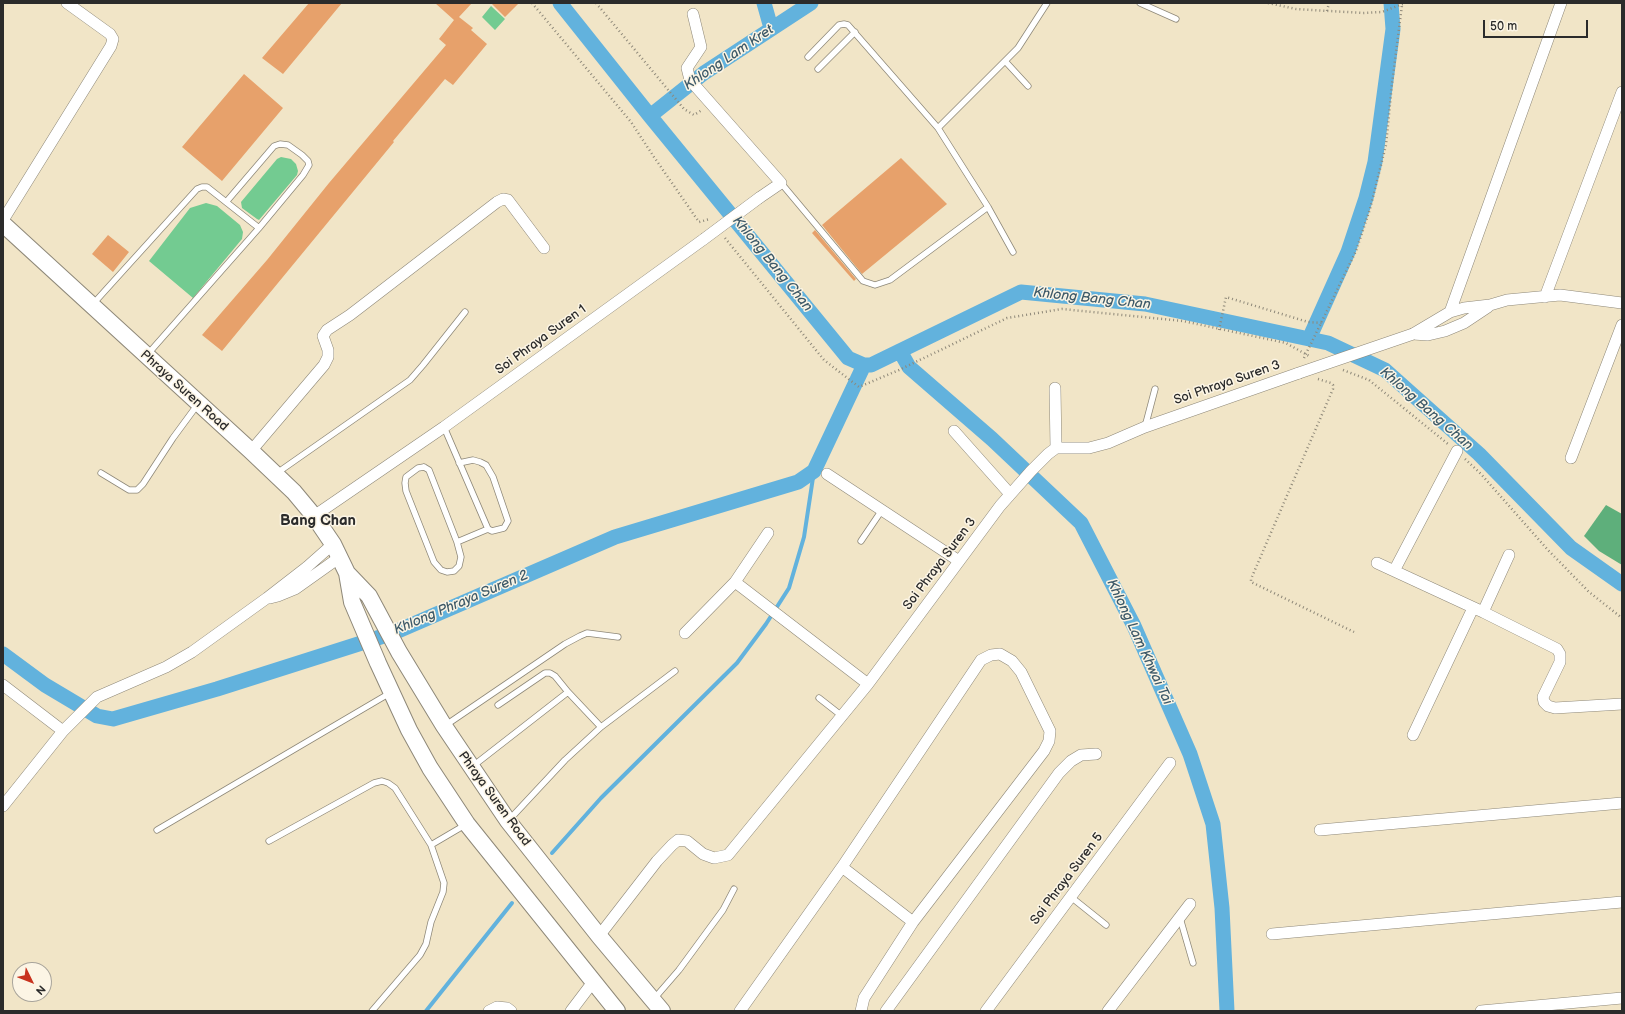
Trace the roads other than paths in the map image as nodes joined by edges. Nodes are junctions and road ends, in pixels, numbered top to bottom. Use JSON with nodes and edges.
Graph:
{"nodes":[{"id":1,"x":67,"y":3,"type":"edge"},
{"id":2,"x":1047,"y":3,"type":"edge"},
{"id":3,"x":1140,"y":3,"type":"edge"},
{"id":4,"x":1561,"y":3,"type":"edge"},
{"id":5,"x":693,"y":14,"type":"dead end"},
{"id":6,"x":1176,"y":19,"type":"dead end"},
{"id":7,"x":855,"y":32,"type":"junction"},
{"id":8,"x":808,"y":57,"type":"dead end"},
{"id":9,"x":1005,"y":61,"type":"junction"},
{"id":10,"x":818,"y":69,"type":"dead end"},
{"id":11,"x":1028,"y":86,"type":"dead end"},
{"id":12,"x":1622,"y":92,"type":"edge"},
{"id":13,"x":938,"y":128,"type":"junction"},
{"id":14,"x":781,"y":183,"type":"junction"},
{"id":15,"x":227,"y":201,"type":"junction"},
{"id":16,"x":988,"y":207,"type":"junction"},
{"id":17,"x":3,"y":220,"type":"edge"},
{"id":18,"x":3,"y":224,"type":"edge"},
{"id":19,"x":259,"y":228,"type":"junction"},
{"id":20,"x":544,"y":248,"type":"dead end"},
{"id":21,"x":1013,"y":252,"type":"dead end"},
{"id":22,"x":1545,"y":297,"type":"junction"},
{"id":23,"x":1622,"y":303,"type":"edge"},
{"id":24,"x":1490,"y":305,"type":"junction"},
{"id":25,"x":92,"y":306,"type":"junction"},
{"id":26,"x":465,"y":312,"type":"dead end"},
{"id":27,"x":1450,"y":312,"type":"junction"},
{"id":28,"x":1622,"y":325,"type":"edge"},
{"id":29,"x":1413,"y":334,"type":"junction"},
{"id":30,"x":146,"y":356,"type":"junction"},
{"id":31,"x":1055,"y":388,"type":"dead end"},
{"id":32,"x":1155,"y":389,"type":"dead end"},
{"id":33,"x":198,"y":404,"type":"junction"},
{"id":34,"x":444,"y":427,"type":"junction"},
{"id":35,"x":1145,"y":427,"type":"junction"},
{"id":36,"x":954,"y":432,"type":"dead end"},
{"id":37,"x":251,"y":451,"type":"junction"},
{"id":38,"x":1052,"y":451,"type":"junction"},
{"id":39,"x":1457,"y":451,"type":"road end"},
{"id":40,"x":1571,"y":458,"type":"dead end"},
{"id":41,"x":459,"y":463,"type":"junction"},
{"id":42,"x":101,"y":473,"type":"dead end"},
{"id":43,"x":827,"y":474,"type":"dead end"},
{"id":44,"x":276,"y":475,"type":"junction"},
{"id":45,"x":1013,"y":492,"type":"junction"},
{"id":46,"x":882,"y":510,"type":"junction"},
{"id":47,"x":314,"y":516,"type":"junction"},
{"id":48,"x":488,"y":529,"type":"junction"},
{"id":49,"x":768,"y":534,"type":"dead end"},
{"id":50,"x":861,"y":541,"type":"dead end"},
{"id":51,"x":457,"y":542,"type":"junction"},
{"id":52,"x":336,"y":551,"type":"junction"},
{"id":53,"x":1509,"y":555,"type":"dead end"},
{"id":54,"x":959,"y":562,"type":"junction"},
{"id":55,"x":1377,"y":563,"type":"dead end"},
{"id":56,"x":1394,"y":571,"type":"junction"},
{"id":57,"x":348,"y":573,"type":"junction"},
{"id":58,"x":735,"y":582,"type":"junction"},
{"id":59,"x":1478,"y":610,"type":"junction"},
{"id":60,"x":685,"y":633,"type":"dead end"},
{"id":61,"x":618,"y":637,"type":"dead end"},
{"id":62,"x":675,"y":671,"type":"dead end"},
{"id":63,"x":868,"y":684,"type":"junction"},
{"id":64,"x":3,"y":685,"type":"edge"},
{"id":65,"x":392,"y":692,"type":"junction"},
{"id":66,"x":568,"y":692,"type":"junction"},
{"id":67,"x":819,"y":698,"type":"dead end"},
{"id":68,"x":1622,"y":704,"type":"edge"},
{"id":69,"x":498,"y":705,"type":"dead end"},
{"id":70,"x":842,"y":716,"type":"junction"},
{"id":71,"x":444,"y":726,"type":"junction"},
{"id":72,"x":601,"y":727,"type":"junction"},
{"id":73,"x":63,"y":731,"type":"junction"},
{"id":74,"x":1413,"y":736,"type":"dead end"},
{"id":75,"x":1096,"y":754,"type":"dead end"},
{"id":76,"x":1170,"y":763,"type":"dead end"},
{"id":77,"x":471,"y":768,"type":"junction"},
{"id":78,"x":1622,"y":803,"type":"edge"},
{"id":79,"x":3,"y":806,"type":"edge"},
{"id":80,"x":508,"y":821,"type":"junction"},
{"id":81,"x":467,"y":824,"type":"junction"},
{"id":82,"x":157,"y":830,"type":"dead end"},
{"id":83,"x":1320,"y":830,"type":"dead end"},
{"id":84,"x":269,"y":841,"type":"dead end"},
{"id":85,"x":431,"y":845,"type":"junction"},
{"id":86,"x":842,"y":867,"type":"junction"},
{"id":87,"x":734,"y":889,"type":"dead end"},
{"id":88,"x":1071,"y":897,"type":"junction"},
{"id":89,"x":1622,"y":902,"type":"edge"},
{"id":90,"x":1190,"y":904,"type":"dead end"},
{"id":91,"x":1180,"y":918,"type":"junction"},
{"id":92,"x":913,"y":922,"type":"junction"},
{"id":93,"x":1106,"y":925,"type":"dead end"},
{"id":94,"x":1272,"y":934,"type":"dead end"},
{"id":95,"x":599,"y":936,"type":"junction"},
{"id":96,"x":1193,"y":963,"type":"dead end"},
{"id":97,"x":593,"y":982,"type":"junction"},
{"id":98,"x":1622,"y":998,"type":"edge"},
{"id":99,"x":657,"y":1006,"type":"edge"},
{"id":100,"x":372,"y":1011,"type":"edge"},
{"id":101,"x":489,"y":1011,"type":"edge"},
{"id":102,"x":510,"y":1011,"type":"edge"},
{"id":103,"x":571,"y":1011,"type":"edge"},
{"id":104,"x":617,"y":1011,"type":"edge"},
{"id":105,"x":740,"y":1011,"type":"edge"},
{"id":106,"x":861,"y":1011,"type":"edge"},
{"id":107,"x":886,"y":1011,"type":"edge"},
{"id":108,"x":986,"y":1011,"type":"edge"},
{"id":109,"x":1108,"y":1011,"type":"edge"},
{"id":110,"x":1481,"y":1011,"type":"edge"}],
"edges":[{"from":1,"to":17,"type":"street"},
{"from":2,"to":9,"type":"lane"},
{"from":3,"to":6,"type":"lane"},
{"from":4,"to":27,"type":"street"},
{"from":5,"to":14,"type":"street"},
{"from":7,"to":8,"type":"lane"},
{"from":7,"to":10,"type":"lane"},
{"from":7,"to":13,"type":"lane"},
{"from":9,"to":11,"type":"lane"},
{"from":9,"to":13,"type":"lane"},
{"from":12,"to":22,"type":"street"},
{"from":13,"to":16,"type":"lane"},
{"from":14,"to":16,"type":"lane"},
{"from":14,"to":34,"type":"street","name":"Soi Phraya Suren 1","bridge":true},
{"from":15,"to":19,"type":"lane"},
{"from":15,"to":19,"type":"lane"},
{"from":15,"to":25,"type":"lane"},
{"from":16,"to":21,"type":"lane"},
{"from":18,"to":25,"type":"street","name":"Phraya Suren Road"},
{"from":19,"to":30,"type":"lane"},
{"from":20,"to":37,"type":"street"},
{"from":22,"to":23,"type":"street"},
{"from":22,"to":24,"type":"street"},
{"from":24,"to":27,"type":"street"},
{"from":24,"to":29,"type":"street"},
{"from":25,"to":30,"type":"street","name":"Phraya Suren Road"},
{"from":26,"to":44,"type":"lane"},
{"from":27,"to":29,"type":"street"},
{"from":28,"to":40,"type":"street"},
{"from":29,"to":35,"type":"street","name":"Soi Phraya Suren 3","bridge":true},
{"from":30,"to":33,"type":"street","name":"Phraya Suren Road"},
{"from":31,"to":38,"type":"street"},
{"from":32,"to":35,"type":"lane"},
{"from":33,"to":37,"type":"street","name":"Phraya Suren Road"},
{"from":33,"to":42,"type":"lane"},
{"from":34,"to":41,"type":"lane"},
{"from":34,"to":47,"type":"street","name":"Soi Phraya Suren 1"},
{"from":35,"to":38,"type":"street","name":"Soi Phraya Suren 3"},
{"from":36,"to":45,"type":"street"},
{"from":37,"to":44,"type":"street","name":"Phraya Suren Road"},
{"from":38,"to":45,"type":"street","name":"Soi Phraya Suren 3"},
{"from":39,"to":56,"type":"street"},
{"from":41,"to":48,"type":"lane"},
{"from":41,"to":48,"type":"lane"},
{"from":43,"to":46,"type":"street"},
{"from":44,"to":47,"type":"street","name":"Phraya Suren Road"},
{"from":45,"to":54,"type":"street","name":"Soi Phraya Suren 3"},
{"from":46,"to":50,"type":"lane"},
{"from":46,"to":54,"type":"street"},
{"from":47,"to":52,"type":"street","name":"Phraya Suren Road"},
{"from":48,"to":51,"type":"lane"},
{"from":49,"to":58,"type":"street"},
{"from":51,"to":51,"type":"lane"},
{"from":52,"to":57,"type":"street","name":"Phraya Suren Road"},
{"from":52,"to":73,"type":"street"},
{"from":53,"to":59,"type":"street"},
{"from":54,"to":63,"type":"street","name":"Soi Phraya Suren 3"},
{"from":55,"to":56,"type":"street"},
{"from":56,"to":59,"type":"street"},
{"from":57,"to":65,"type":"street","name":"Phraya Suren Road"},
{"from":57,"to":71,"type":"street","name":"Phraya Suren Road"},
{"from":58,"to":60,"type":"street"},
{"from":58,"to":63,"type":"street"},
{"from":59,"to":68,"type":"street"},
{"from":59,"to":74,"type":"street"},
{"from":61,"to":71,"type":"lane"},
{"from":62,"to":72,"type":"lane"},
{"from":63,"to":70,"type":"street","name":"Soi Phraya Suren 3"},
{"from":64,"to":73,"type":"street"},
{"from":65,"to":81,"type":"street","name":"Phraya Suren Road"},
{"from":65,"to":82,"type":"lane"},
{"from":66,"to":69,"type":"lane"},
{"from":66,"to":72,"type":"lane"},
{"from":66,"to":77,"type":"lane"},
{"from":67,"to":70,"type":"lane"},
{"from":70,"to":95,"type":"street","name":"Soi Phraya Suren 3"},
{"from":71,"to":77,"type":"street","name":"Phraya Suren Road"},
{"from":72,"to":80,"type":"lane"},
{"from":73,"to":79,"type":"street"},
{"from":75,"to":107,"type":"street"},
{"from":76,"to":88,"type":"street","name":"Soi Phraya Suren 5"},
{"from":77,"to":80,"type":"street","name":"Phraya Suren Road"},
{"from":78,"to":83,"type":"street"},
{"from":80,"to":95,"type":"street","name":"Phraya Suren Road"},
{"from":81,"to":85,"type":"lane"},
{"from":81,"to":97,"type":"street","name":"Phraya Suren Road"},
{"from":84,"to":85,"type":"lane"},
{"from":85,"to":100,"type":"lane"},
{"from":86,"to":92,"type":"street"},
{"from":86,"to":92,"type":"street"},
{"from":86,"to":105,"type":"street"},
{"from":87,"to":99,"type":"lane"},
{"from":88,"to":93,"type":"lane"},
{"from":88,"to":108,"type":"street","name":"Soi Phraya Suren 5"},
{"from":89,"to":94,"type":"street"},
{"from":90,"to":91,"type":"street"},
{"from":91,"to":96,"type":"lane"},
{"from":91,"to":109,"type":"street"},
{"from":92,"to":106,"type":"street"},
{"from":95,"to":99,"type":"street","name":"Phraya Suren Road"},
{"from":97,"to":103,"type":"street"},
{"from":97,"to":104,"type":"street","name":"Phraya Suren Road"},
{"from":98,"to":110,"type":"street"},
{"from":101,"to":102,"type":"street"}]}
